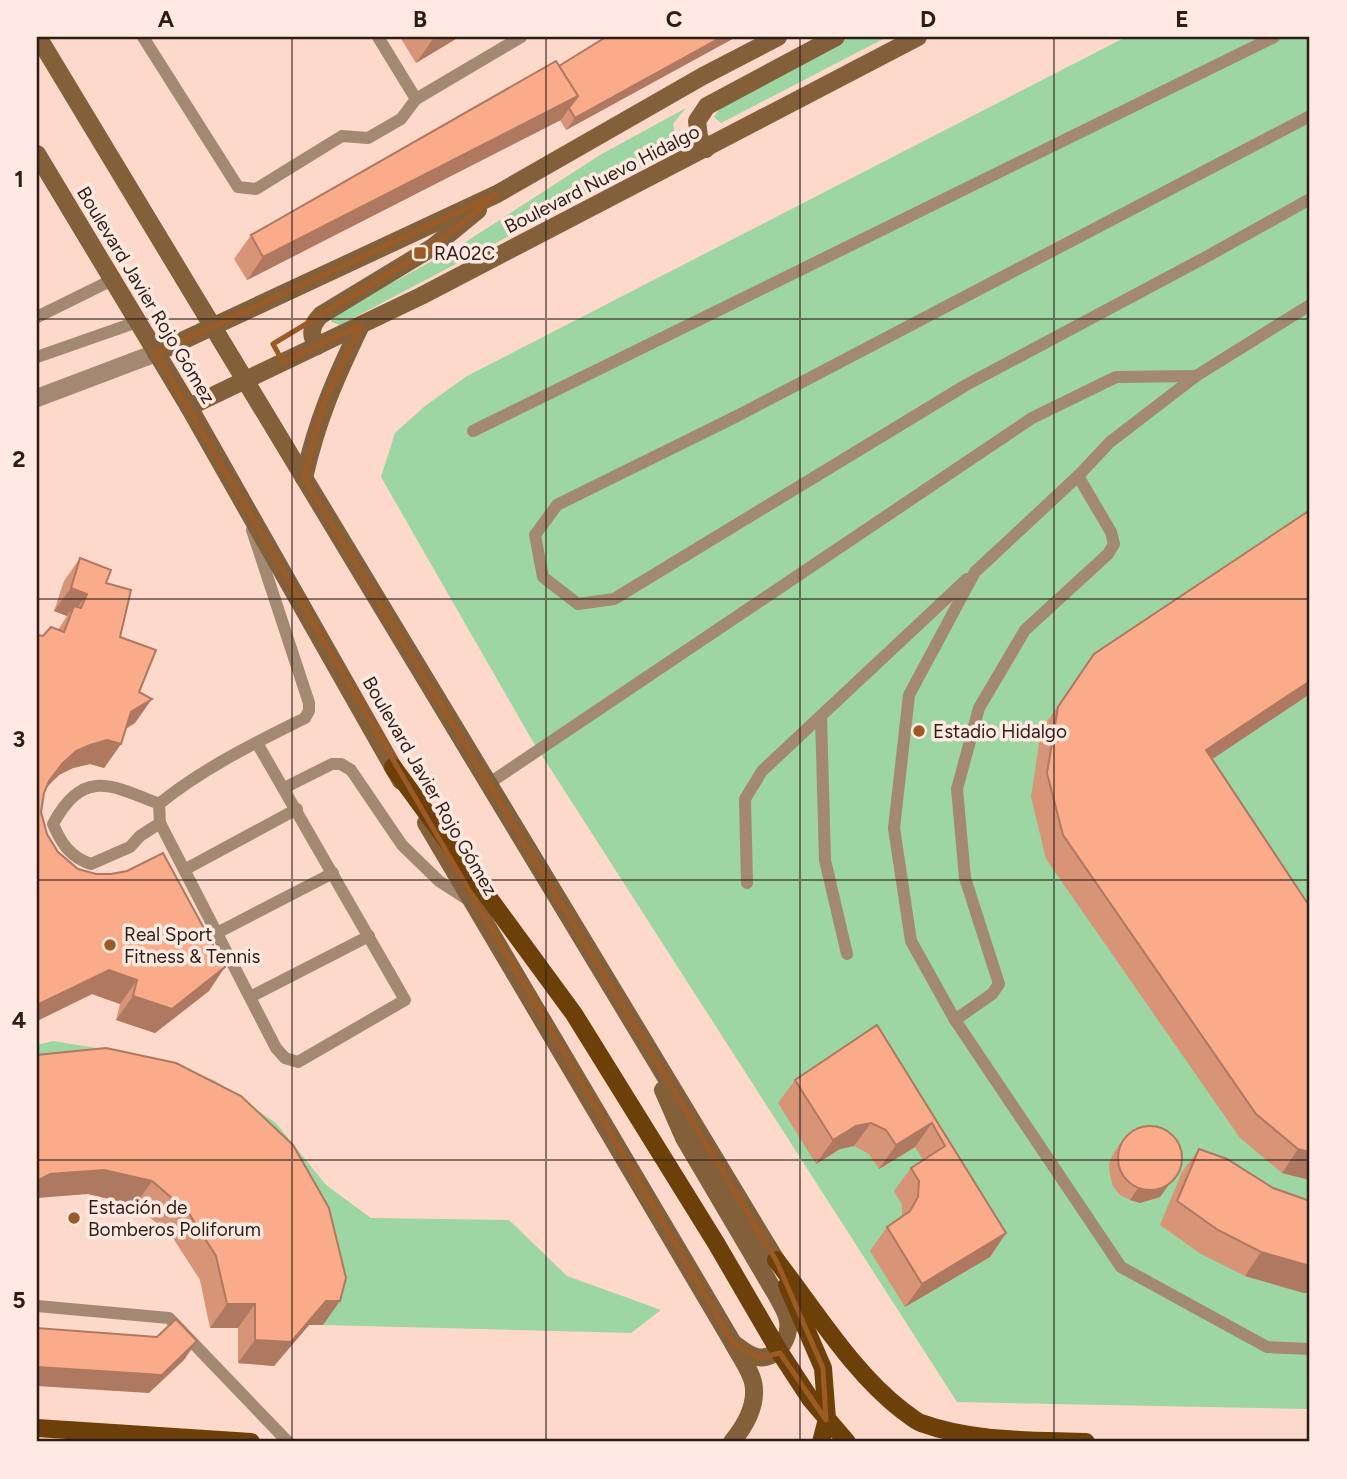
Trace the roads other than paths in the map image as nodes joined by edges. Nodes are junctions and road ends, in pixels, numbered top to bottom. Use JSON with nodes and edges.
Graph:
{"nodes":[{"id":1,"x":38,"y":37,"type":"edge"},
{"id":2,"x":143,"y":37,"type":"edge"},
{"id":3,"x":378,"y":37,"type":"edge"},
{"id":4,"x":521,"y":37,"type":"edge"},
{"id":5,"x":778,"y":37,"type":"edge"},
{"id":6,"x":836,"y":37,"type":"edge"},
{"id":7,"x":918,"y":37,"type":"edge"},
{"id":8,"x":1274,"y":37,"type":"edge"},
{"id":9,"x":416,"y":99,"type":"junction"},
{"id":10,"x":1310,"y":116,"type":"edge"},
{"id":11,"x":706,"y":149,"type":"junction"},
{"id":12,"x":37,"y":154,"type":"edge"},
{"id":13,"x":497,"y":194,"type":"junction"},
{"id":14,"x":1310,"y":199,"type":"edge"},
{"id":15,"x":112,"y":279,"type":"junction"},
{"id":16,"x":1310,"y":305,"type":"edge"},
{"id":17,"x":37,"y":317,"type":"edge"},
{"id":18,"x":138,"y":322,"type":"junction"},
{"id":19,"x":360,"y":325,"type":"junction"},
{"id":20,"x":212,"y":327,"type":"junction"},
{"id":21,"x":317,"y":346,"type":"junction"},
{"id":22,"x":156,"y":353,"type":"junction"},
{"id":23,"x":37,"y":357,"type":"edge"},
{"id":24,"x":1196,"y":376,"type":"junction"},
{"id":25,"x":244,"y":380,"type":"junction"},
{"id":26,"x":37,"y":398,"type":"edge"},
{"id":27,"x":189,"y":407,"type":"junction"},
{"id":28,"x":473,"y":431,"type":"dead end"},
{"id":29,"x":1078,"y":476,"type":"junction"},
{"id":30,"x":304,"y":478,"type":"junction"},
{"id":31,"x":243,"y":502,"type":"junction"},
{"id":32,"x":975,"y":572,"type":"junction"},
{"id":33,"x":821,"y":716,"type":"junction"},
{"id":34,"x":257,"y":743,"type":"junction"},
{"id":35,"x":393,"y":766,"type":"junction"},
{"id":36,"x":488,"y":784,"type":"junction"},
{"id":37,"x":284,"y":788,"type":"junction"},
{"id":38,"x":159,"y":804,"type":"junction"},
{"id":39,"x":296,"y":808,"type":"junction"},
{"id":40,"x":160,"y":823,"type":"junction"},
{"id":41,"x":184,"y":870,"type":"junction"},
{"id":42,"x":333,"y":873,"type":"junction"},
{"id":43,"x":747,"y":883,"type":"dead end"},
{"id":44,"x":473,"y":904,"type":"junction"},
{"id":45,"x":217,"y":933,"type":"junction"},
{"id":46,"x":369,"y":936,"type":"junction"},
{"id":47,"x":847,"y":954,"type":"dead end"},
{"id":48,"x":250,"y":997,"type":"junction"},
{"id":49,"x":955,"y":1020,"type":"junction"},
{"id":50,"x":637,"y":1030,"type":"junction"},
{"id":51,"x":776,"y":1260,"type":"junction"},
{"id":52,"x":37,"y":1306,"type":"edge"},
{"id":53,"x":733,"y":1343,"type":"junction"},
{"id":54,"x":1310,"y":1349,"type":"edge"},
{"id":55,"x":37,"y":1428,"type":"edge"},
{"id":56,"x":251,"y":1442,"type":"edge"},
{"id":57,"x":288,"y":1442,"type":"edge"},
{"id":58,"x":732,"y":1442,"type":"edge"},
{"id":59,"x":821,"y":1442,"type":"edge"},
{"id":60,"x":847,"y":1442,"type":"edge"},
{"id":61,"x":1086,"y":1442,"type":"edge"}],
"edges":[{"from":1,"to":20,"type":"main road","name":"Boulevard Javier Rojo Gómez"},
{"from":2,"to":9,"type":"lane"},
{"from":3,"to":9,"type":"lane"},
{"from":4,"to":9,"type":"lane"},
{"from":5,"to":13,"type":"main road","name":"Boulevard Nuevo Hidalgo"},
{"from":6,"to":11,"type":"main road"},
{"from":7,"to":11,"type":"main road","name":"Boulevard Nuevo Hidalgo"},
{"from":8,"to":28,"type":"lane"},
{"from":10,"to":14,"type":"lane"},
{"from":11,"to":19,"type":"main road","name":"Boulevard Nuevo Hidalgo"},
{"from":12,"to":15,"type":"main road","name":"Boulevard Javier Rojo Gómez"},
{"from":13,"to":20,"type":"main road","name":"Boulevard Nuevo Hidalgo"},
{"from":13,"to":21,"type":"main road"},
{"from":15,"to":17,"type":"lane"},
{"from":15,"to":18,"type":"main road","name":"Boulevard Javier Rojo Gómez"},
{"from":16,"to":24,"type":"lane"},
{"from":18,"to":22,"type":"main road","name":"Boulevard Javier Rojo Gómez"},
{"from":18,"to":23,"type":"lane"},
{"from":19,"to":21,"type":"main road","name":"Boulevard Nuevo Hidalgo"},
{"from":19,"to":30,"type":"main road"},
{"from":20,"to":22,"type":"main road","name":"Boulevard Nuevo Hidalgo"},
{"from":20,"to":25,"type":"main road","name":"Boulevard Javier Rojo Gómez"},
{"from":21,"to":25,"type":"main road","name":"Boulevard Nuevo Hidalgo"},
{"from":22,"to":26,"type":"street"},
{"from":22,"to":27,"type":"main road","name":"Boulevard Javier Rojo Gómez"},
{"from":24,"to":29,"type":"lane"},
{"from":24,"to":36,"type":"lane"},
{"from":25,"to":27,"type":"main road","name":"Boulevard Nuevo Hidalgo"},
{"from":25,"to":30,"type":"main road","name":"Boulevard Javier Rojo Gómez"},
{"from":27,"to":31,"type":"main road","name":"Boulevard Javier Rojo Gómez"},
{"from":29,"to":32,"type":"lane"},
{"from":29,"to":49,"type":"lane"},
{"from":30,"to":36,"type":"main road","name":"Boulevard Javier Rojo Gómez"},
{"from":31,"to":34,"type":"lane"},
{"from":31,"to":35,"type":"main road","name":"Boulevard Javier Rojo Gómez"},
{"from":32,"to":33,"type":"lane"},
{"from":32,"to":49,"type":"lane"},
{"from":33,"to":43,"type":"lane"},
{"from":33,"to":47,"type":"lane"},
{"from":34,"to":37,"type":"lane"},
{"from":34,"to":38,"type":"lane"},
{"from":35,"to":44,"type":"main road","name":"Boulevard Javier Rojo Gómez"},
{"from":35,"to":60,"type":"main road"},
{"from":36,"to":50,"type":"main road","name":"Boulevard Javier Rojo Gómez"},
{"from":37,"to":39,"type":"lane"},
{"from":37,"to":44,"type":"lane"},
{"from":38,"to":40,"type":"lane"},
{"from":38,"to":40,"type":"lane"},
{"from":39,"to":41,"type":"lane"},
{"from":39,"to":42,"type":"lane"},
{"from":40,"to":41,"type":"lane"},
{"from":41,"to":45,"type":"lane"},
{"from":42,"to":45,"type":"lane"},
{"from":42,"to":46,"type":"lane"},
{"from":44,"to":53,"type":"main road","name":"Boulevard Javier Rojo Gómez"},
{"from":45,"to":48,"type":"lane"},
{"from":46,"to":48,"type":"lane"},
{"from":46,"to":48,"type":"lane"},
{"from":49,"to":54,"type":"lane"},
{"from":50,"to":51,"type":"main road","name":"Boulevard Javier Rojo Gómez"},
{"from":50,"to":53,"type":"main road"},
{"from":51,"to":59,"type":"main road"},
{"from":51,"to":61,"type":"main road"},
{"from":52,"to":57,"type":"lane"},
{"from":53,"to":58,"type":"main road","name":"Boulevard Javier Rojo Gómez"},
{"from":55,"to":56,"type":"main road"}]}
